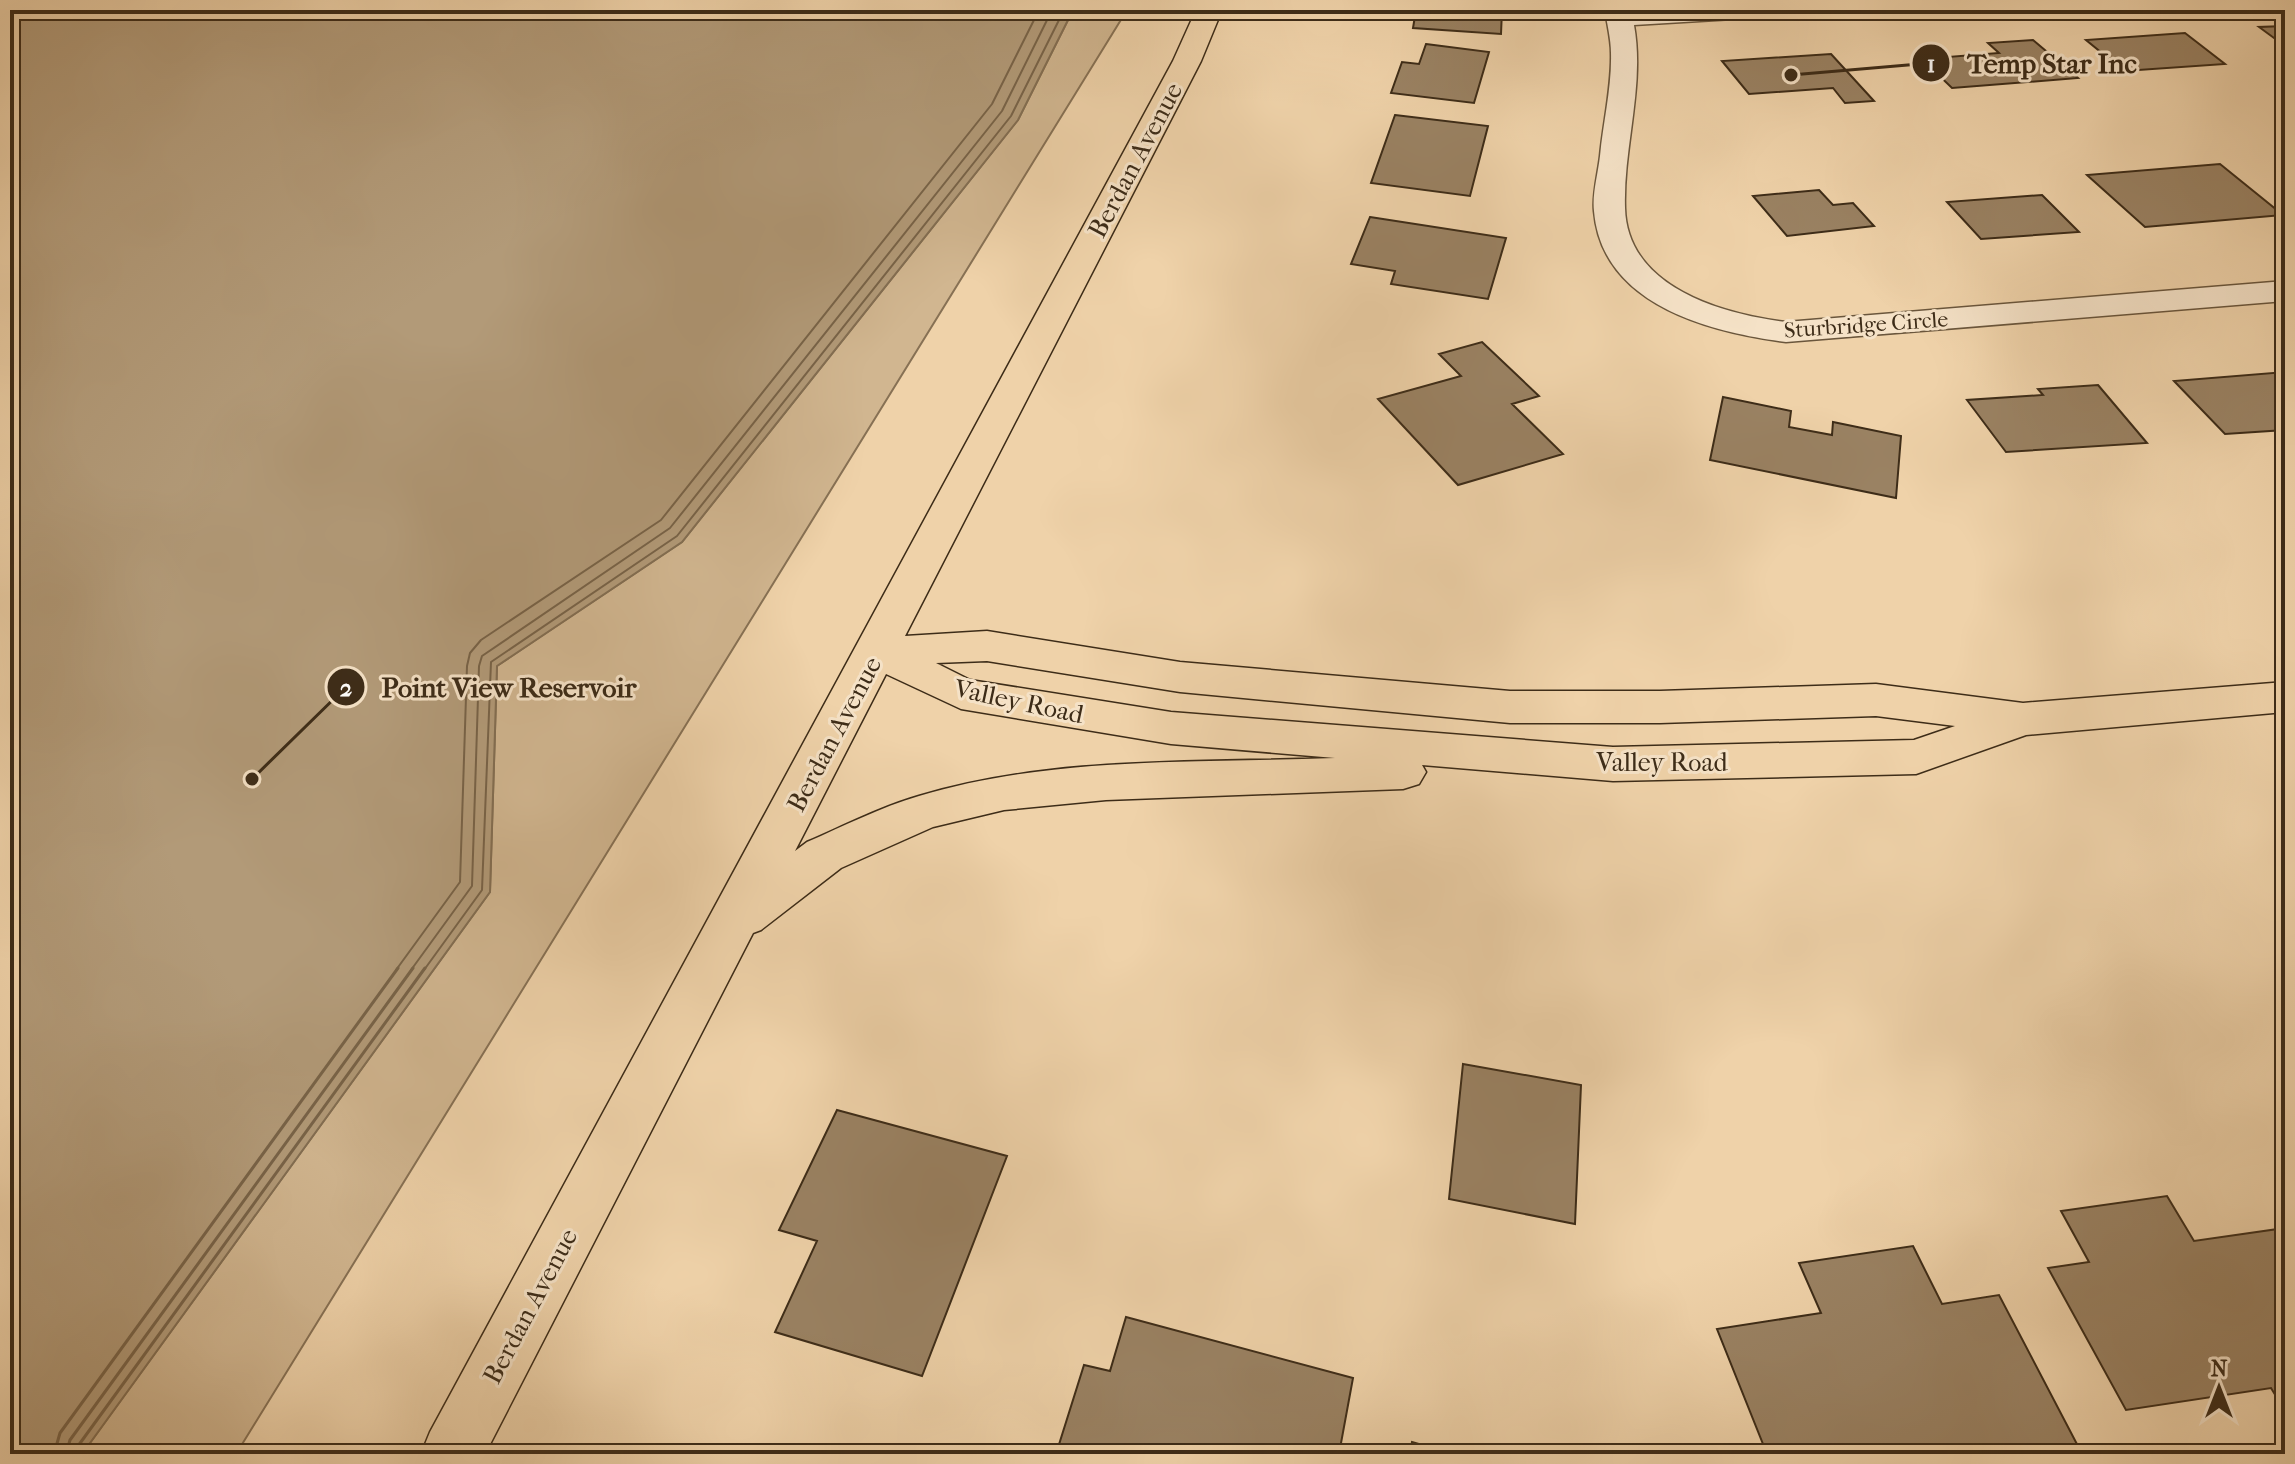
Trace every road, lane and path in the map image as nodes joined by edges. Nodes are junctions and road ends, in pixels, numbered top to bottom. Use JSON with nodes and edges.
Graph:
{"nodes":[{"id":1,"x":1209,"y":10,"type":"edge"},
{"id":2,"x":1750,"y":10,"type":"edge"},
{"id":3,"x":1619,"y":14,"type":"edge"},
{"id":4,"x":2285,"y":291,"type":"edge"},
{"id":5,"x":877,"y":652,"type":"junction"},
{"id":6,"x":2285,"y":697,"type":"edge"},
{"id":7,"x":2023,"y":719,"type":"junction"},
{"id":8,"x":1613,"y":764,"type":"junction"},
{"id":9,"x":735,"y":922,"type":"junction"},
{"id":10,"x":452,"y":1454,"type":"edge"}],
"edges":[{"from":1,"to":5,"type":"main road","name":"Berdan Avenue"},
{"from":2,"to":3,"type":"street"},
{"from":3,"to":4,"type":"street","name":"Sturbridge Circle"},
{"from":5,"to":7,"type":"main road","name":"Valley Road"},
{"from":5,"to":8,"type":"main road","name":"Valley Road"},
{"from":5,"to":9,"type":"main road","name":"Berdan Avenue"},
{"from":6,"to":7,"type":"main road","name":"Valley Road"},
{"from":7,"to":8,"type":"main road","name":"Valley Road"},
{"from":8,"to":9,"type":"main road"},
{"from":9,"to":10,"type":"main road","name":"Berdan Avenue"}]}
